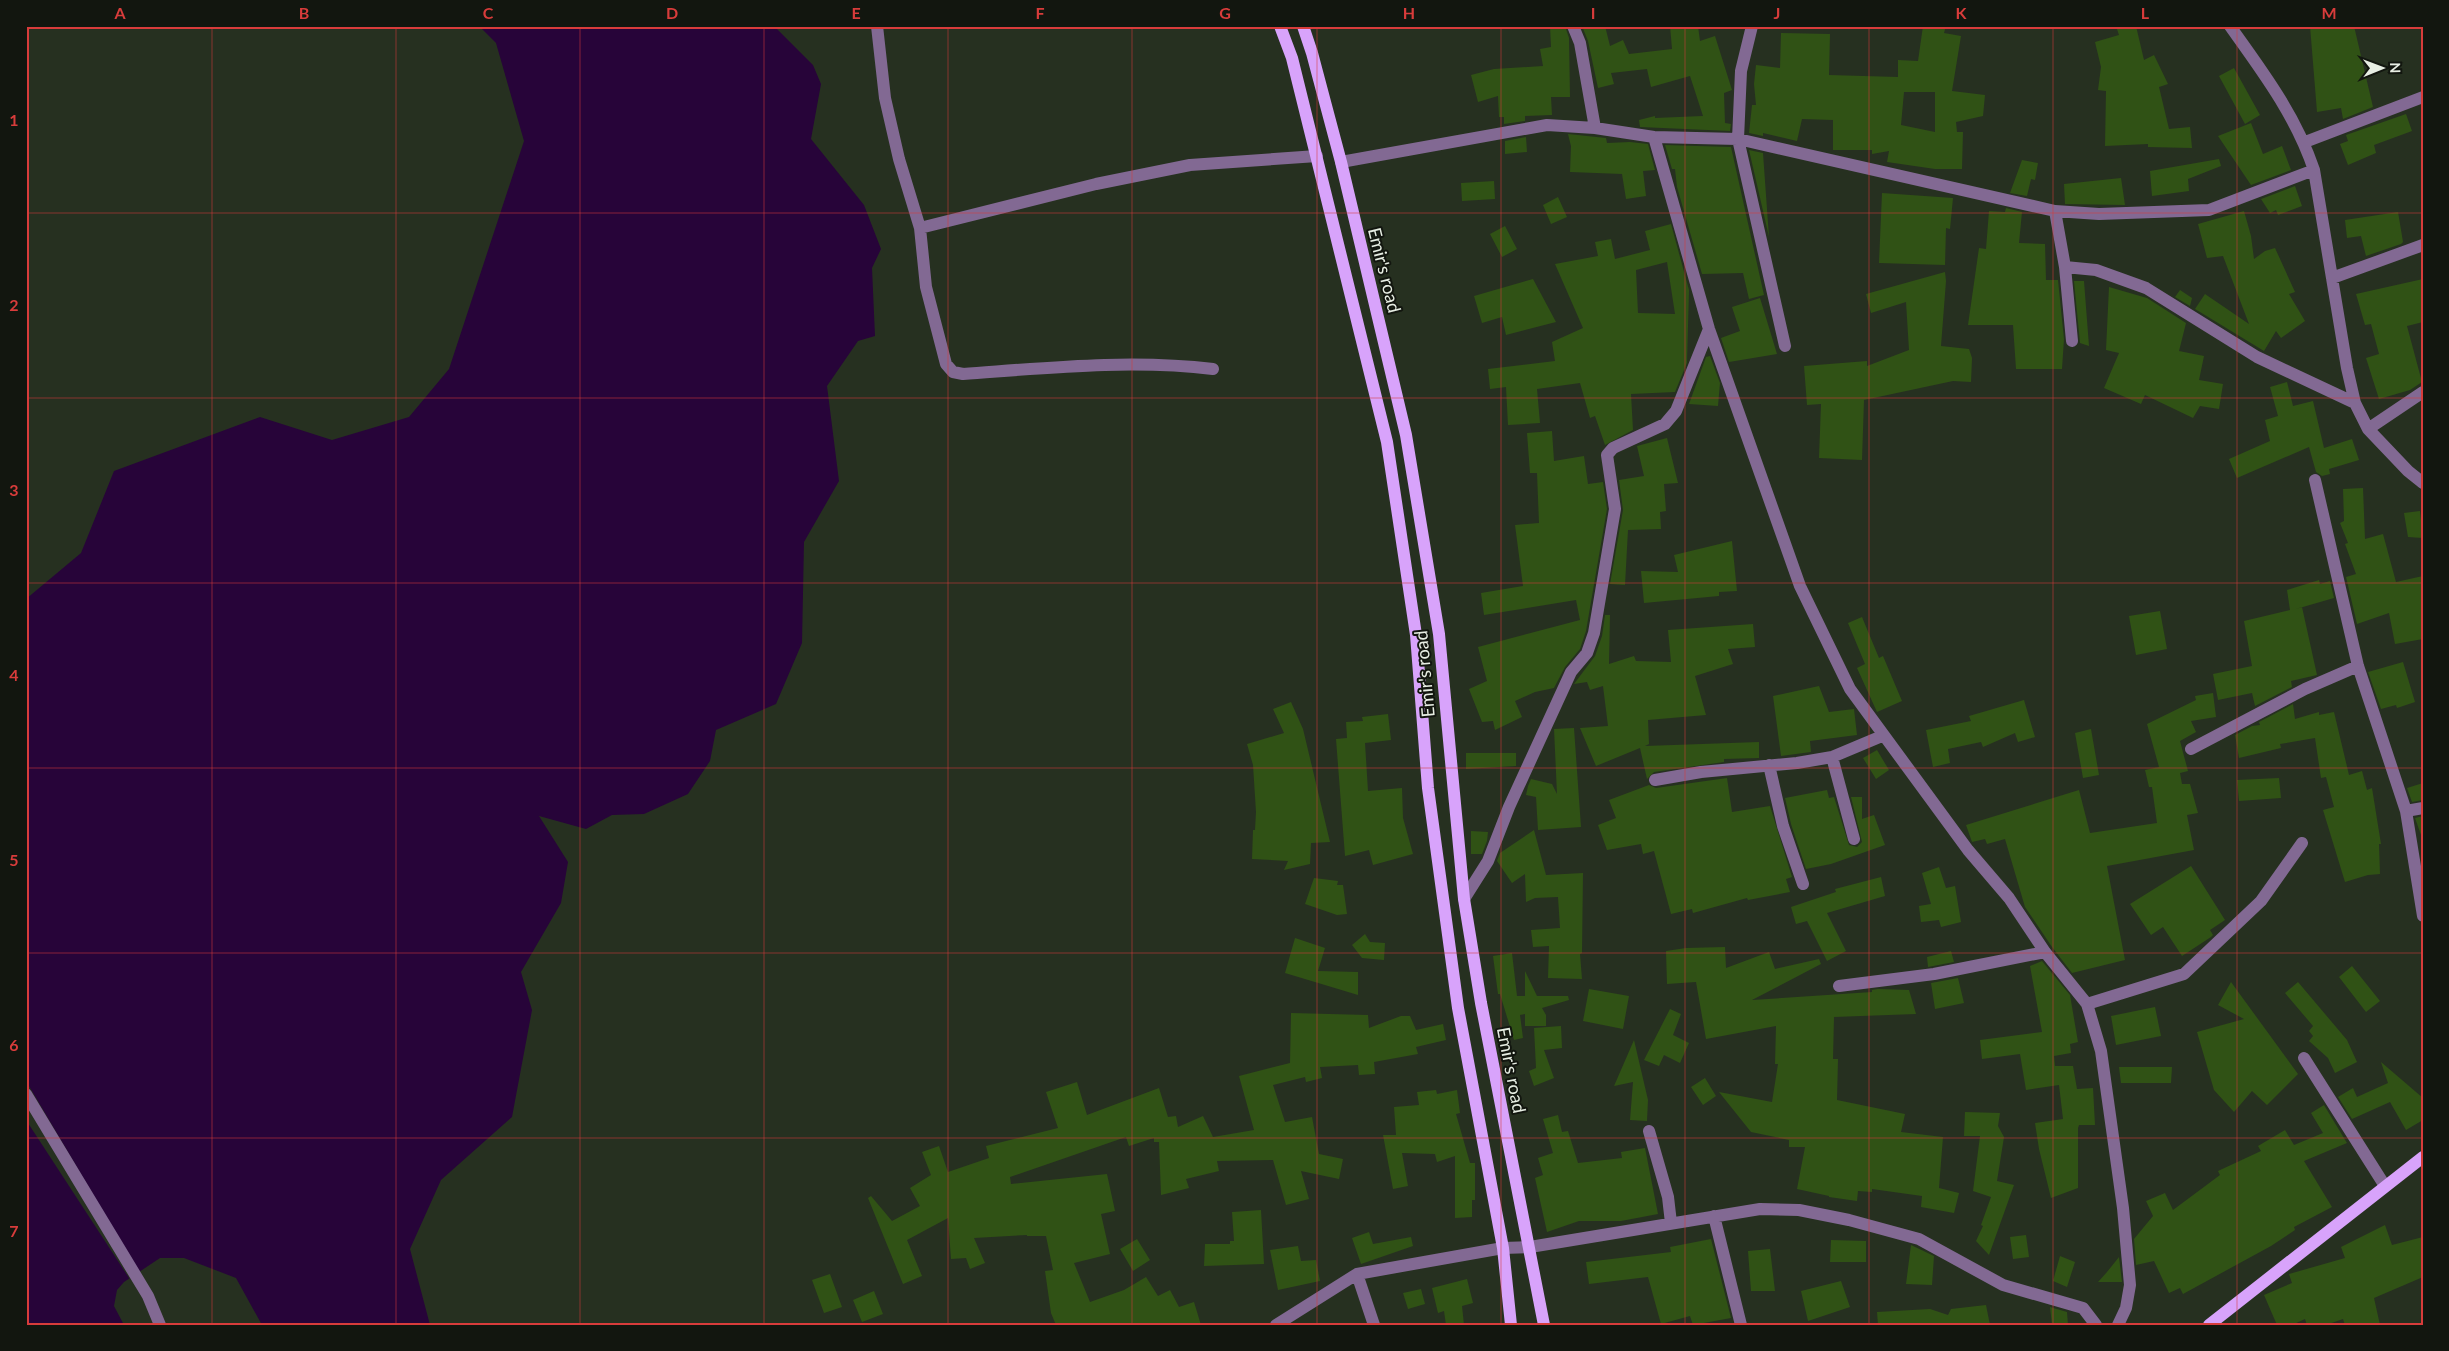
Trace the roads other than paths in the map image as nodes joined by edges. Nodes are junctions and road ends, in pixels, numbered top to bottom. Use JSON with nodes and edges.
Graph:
{"nodes":[{"id":1,"x":877,"y":26,"type":"edge"},
{"id":2,"x":1280,"y":26,"type":"edge"},
{"id":3,"x":1303,"y":26,"type":"edge"},
{"id":4,"x":1574,"y":26,"type":"edge"},
{"id":5,"x":1752,"y":26,"type":"edge"},
{"id":6,"x":2230,"y":26,"type":"edge"},
{"id":7,"x":2423,"y":97,"type":"edge"},
{"id":8,"x":1595,"y":128,"type":"junction"},
{"id":9,"x":1654,"y":137,"type":"junction"},
{"id":10,"x":1738,"y":139,"type":"junction"},
{"id":11,"x":2305,"y":142,"type":"junction"},
{"id":12,"x":1317,"y":156,"type":"junction"},
{"id":13,"x":1341,"y":162,"type":"junction"},
{"id":14,"x":2314,"y":170,"type":"junction"},
{"id":15,"x":2055,"y":210,"type":"junction"},
{"id":16,"x":920,"y":228,"type":"junction"},
{"id":17,"x":2423,"y":245,"type":"edge"},
{"id":18,"x":2065,"y":267,"type":"junction"},
{"id":19,"x":2332,"y":278,"type":"junction"},
{"id":20,"x":1710,"y":329,"type":"junction"},
{"id":21,"x":2072,"y":341,"type":"dead end"},
{"id":22,"x":1785,"y":346,"type":"dead end"},
{"id":23,"x":1213,"y":370,"type":"dead end"},
{"id":24,"x":2423,"y":392,"type":"edge"},
{"id":25,"x":2355,"y":403,"type":"junction"},
{"id":26,"x":2368,"y":429,"type":"junction"},
{"id":27,"x":2315,"y":480,"type":"dead end"},
{"id":28,"x":2423,"y":483,"type":"edge"},
{"id":29,"x":2358,"y":666,"type":"junction"},
{"id":30,"x":1882,"y":736,"type":"junction"},
{"id":31,"x":2191,"y":749,"type":"dead end"},
{"id":32,"x":1832,"y":757,"type":"junction"},
{"id":33,"x":1769,"y":765,"type":"junction"},
{"id":34,"x":1655,"y":780,"type":"dead end"},
{"id":35,"x":2423,"y":808,"type":"edge"},
{"id":36,"x":2406,"y":811,"type":"junction"},
{"id":37,"x":1854,"y":839,"type":"dead end"},
{"id":38,"x":2302,"y":843,"type":"dead end"},
{"id":39,"x":1803,"y":884,"type":"dead end"},
{"id":40,"x":1464,"y":899,"type":"junction"},
{"id":41,"x":2423,"y":916,"type":"edge"},
{"id":42,"x":2044,"y":952,"type":"junction"},
{"id":43,"x":1839,"y":986,"type":"dead end"},
{"id":44,"x":2087,"y":1004,"type":"junction"},
{"id":45,"x":2304,"y":1058,"type":"dead end"},
{"id":46,"x":26,"y":1094,"type":"edge"},
{"id":47,"x":1649,"y":1131,"type":"dead end"},
{"id":48,"x":2423,"y":1157,"type":"edge"},
{"id":49,"x":2386,"y":1186,"type":"junction"},
{"id":50,"x":1714,"y":1216,"type":"junction"},
{"id":51,"x":1671,"y":1223,"type":"junction"},
{"id":52,"x":1530,"y":1247,"type":"junction"},
{"id":53,"x":1503,"y":1248,"type":"junction"},
{"id":54,"x":1356,"y":1274,"type":"junction"},
{"id":55,"x":160,"y":1325,"type":"edge"},
{"id":56,"x":1276,"y":1325,"type":"edge"},
{"id":57,"x":1374,"y":1325,"type":"edge"},
{"id":58,"x":1511,"y":1325,"type":"edge"},
{"id":59,"x":1544,"y":1325,"type":"edge"},
{"id":60,"x":1741,"y":1325,"type":"edge"},
{"id":61,"x":2096,"y":1325,"type":"edge"},
{"id":62,"x":2118,"y":1325,"type":"edge"},
{"id":63,"x":2209,"y":1325,"type":"edge"}],
"edges":[{"from":1,"to":16,"type":"street"},
{"from":2,"to":12,"type":"main road","name":"Emir's road"},
{"from":3,"to":13,"type":"main road","name":"Emir's road"},
{"from":4,"to":8,"type":"street"},
{"from":5,"to":10,"type":"street"},
{"from":6,"to":11,"type":"street"},
{"from":7,"to":11,"type":"street"},
{"from":8,"to":9,"type":"street"},
{"from":8,"to":13,"type":"street"},
{"from":9,"to":10,"type":"street"},
{"from":9,"to":20,"type":"street"},
{"from":10,"to":15,"type":"street"},
{"from":10,"to":22,"type":"street"},
{"from":11,"to":14,"type":"street"},
{"from":12,"to":16,"type":"street"},
{"from":12,"to":53,"type":"main road","name":"Emir's road"},
{"from":13,"to":40,"type":"main road","name":"Emir's road"},
{"from":14,"to":15,"type":"street"},
{"from":14,"to":19,"type":"street"},
{"from":15,"to":18,"type":"street"},
{"from":16,"to":23,"type":"street"},
{"from":17,"to":19,"type":"street"},
{"from":18,"to":21,"type":"street"},
{"from":18,"to":25,"type":"street"},
{"from":19,"to":25,"type":"street"},
{"from":20,"to":30,"type":"street"},
{"from":20,"to":40,"type":"street"},
{"from":24,"to":26,"type":"street"},
{"from":25,"to":26,"type":"street"},
{"from":26,"to":28,"type":"street"},
{"from":27,"to":29,"type":"street"},
{"from":29,"to":31,"type":"street"},
{"from":29,"to":36,"type":"street"},
{"from":30,"to":32,"type":"street"},
{"from":30,"to":42,"type":"street"},
{"from":32,"to":33,"type":"street"},
{"from":32,"to":37,"type":"street"},
{"from":33,"to":34,"type":"street"},
{"from":33,"to":39,"type":"street"},
{"from":35,"to":36,"type":"street"},
{"from":36,"to":41,"type":"street"},
{"from":38,"to":44,"type":"street"},
{"from":40,"to":52,"type":"main road","name":"Emir's road"},
{"from":42,"to":43,"type":"street"},
{"from":42,"to":44,"type":"street"},
{"from":44,"to":62,"type":"street"},
{"from":45,"to":49,"type":"street"},
{"from":46,"to":55,"type":"street"},
{"from":47,"to":51,"type":"street"},
{"from":48,"to":49,"type":"main road"},
{"from":49,"to":63,"type":"main road"},
{"from":50,"to":51,"type":"street"},
{"from":50,"to":60,"type":"street"},
{"from":50,"to":61,"type":"street"},
{"from":51,"to":52,"type":"street"},
{"from":52,"to":53,"type":"street"},
{"from":52,"to":59,"type":"main road","name":"Emir's road"},
{"from":53,"to":54,"type":"street"},
{"from":53,"to":58,"type":"main road","name":"Emir's road"},
{"from":54,"to":56,"type":"street"},
{"from":54,"to":57,"type":"street"}]}
